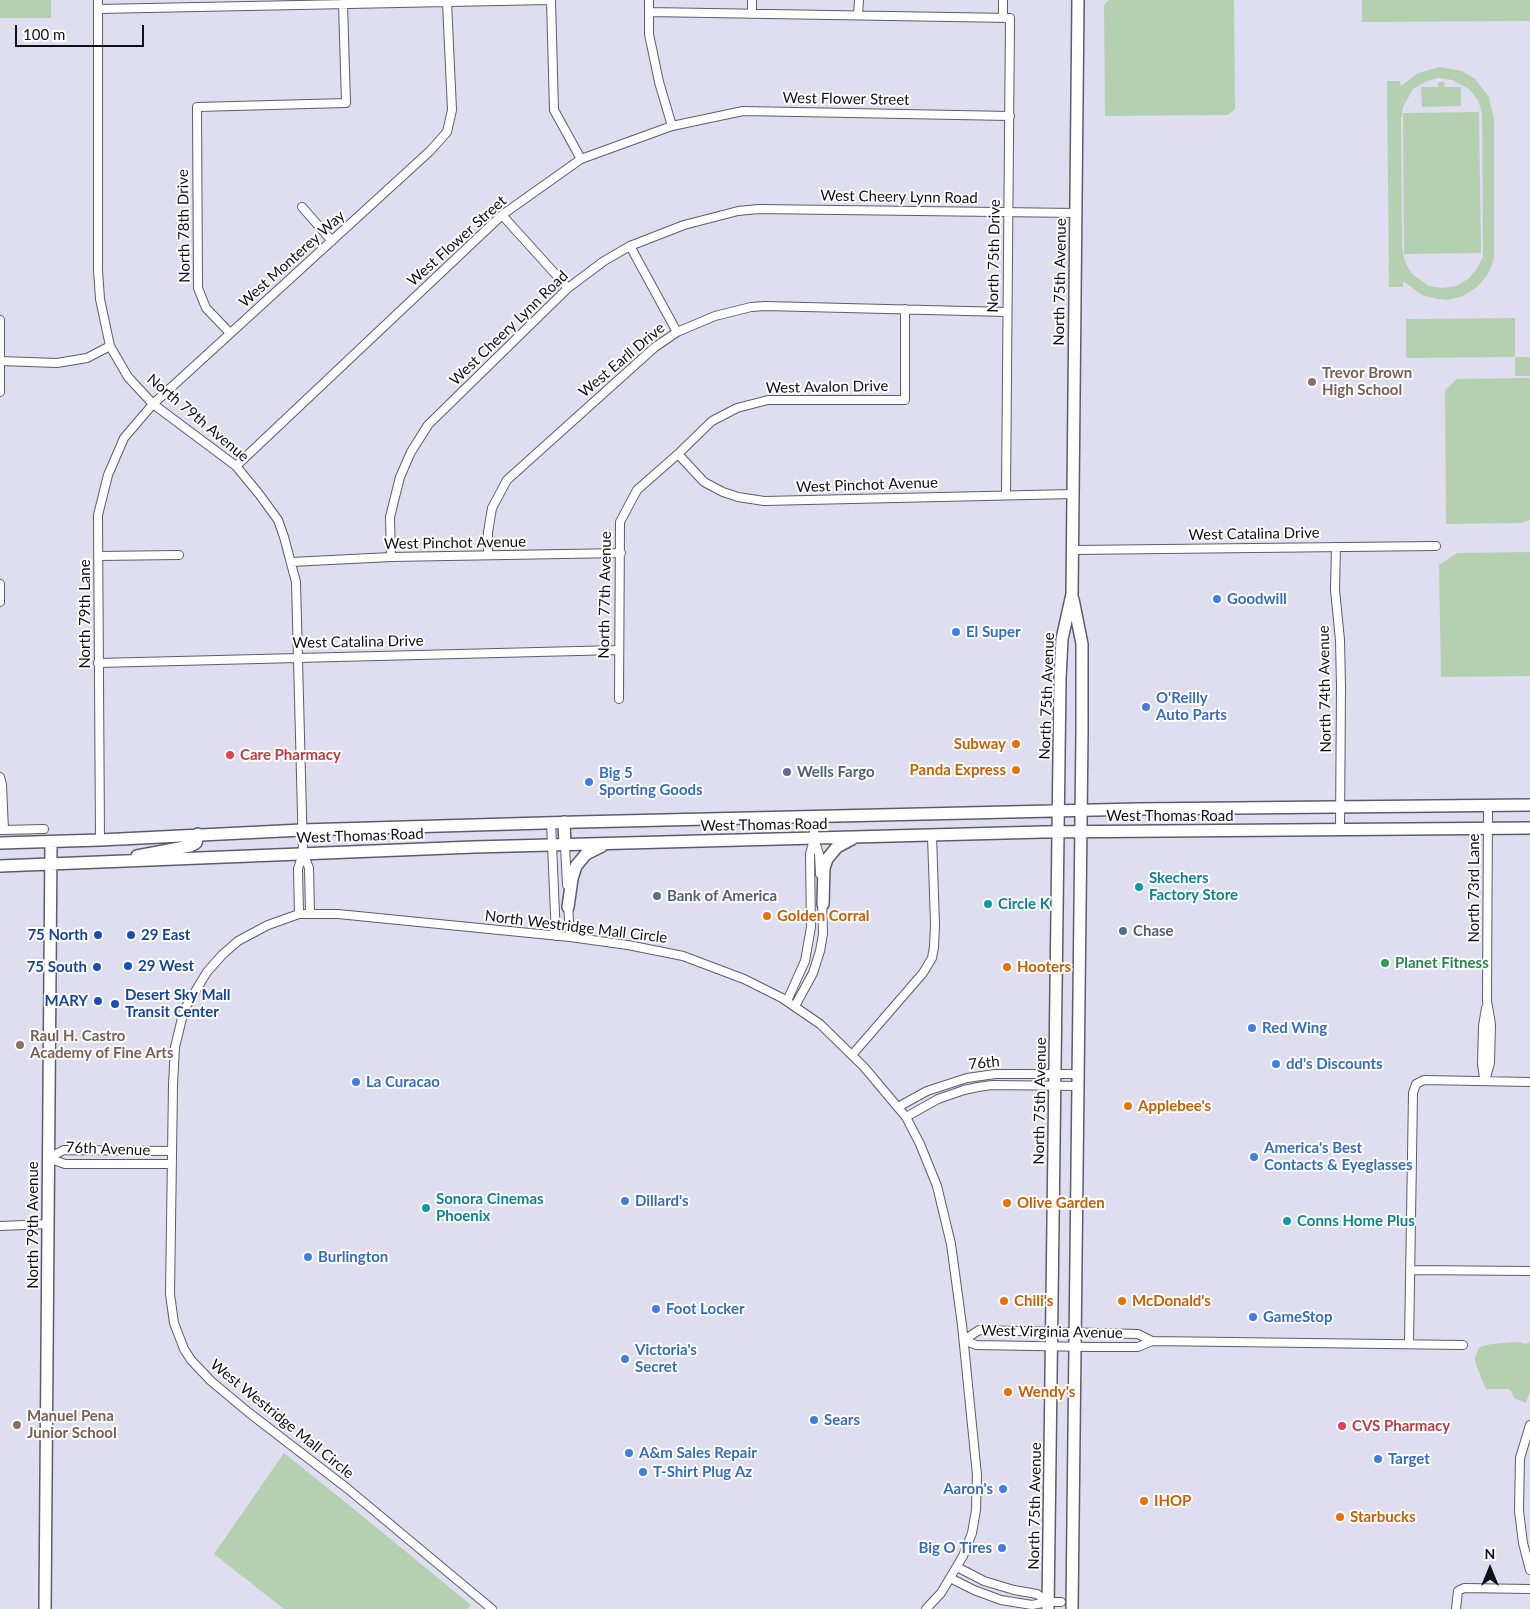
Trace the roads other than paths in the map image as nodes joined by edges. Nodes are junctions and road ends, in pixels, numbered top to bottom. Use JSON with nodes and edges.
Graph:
{"nodes":[{"id":1,"x":98,"y":0,"type":"edge"},
{"id":2,"x":550,"y":0,"type":"edge"},
{"id":3,"x":649,"y":0,"type":"edge"},
{"id":4,"x":752,"y":0,"type":"edge"},
{"id":5,"x":859,"y":0,"type":"edge"},
{"id":6,"x":1078,"y":0,"type":"edge"},
{"id":7,"x":1003,"y":1,"type":"edge"},
{"id":8,"x":446,"y":2,"type":"junction"},
{"id":9,"x":212,"y":4,"type":"edge"},
{"id":10,"x":343,"y":4,"type":"junction"},
{"id":11,"x":98,"y":9,"type":"junction"},
{"id":12,"x":649,"y":12,"type":"junction"},
{"id":13,"x":752,"y":14,"type":"junction"},
{"id":14,"x":858,"y":15,"type":"junction"},
{"id":15,"x":1007,"y":18,"type":"junction"},
{"id":16,"x":1010,"y":116,"type":"junction"},
{"id":17,"x":672,"y":126,"type":"junction"},
{"id":18,"x":581,"y":159,"type":"junction"},
{"id":19,"x":302,"y":207,"type":"dead end"},
{"id":20,"x":1009,"y":212,"type":"junction"},
{"id":21,"x":1076,"y":213,"type":"junction"},
{"id":22,"x":502,"y":215,"type":"junction"},
{"id":23,"x":332,"y":242,"type":"junction"},
{"id":24,"x":630,"y":246,"type":"junction"},
{"id":25,"x":568,"y":288,"type":"junction"},
{"id":26,"x":905,"y":310,"type":"junction"},
{"id":27,"x":1007,"y":312,"type":"junction"},
{"id":28,"x":0,"y":320,"type":"edge"},
{"id":29,"x":677,"y":332,"type":"junction"},
{"id":30,"x":230,"y":334,"type":"junction"},
{"id":31,"x":110,"y":346,"type":"junction"},
{"id":32,"x":0,"y":361,"type":"edge"},
{"id":33,"x":0,"y":392,"type":"edge"},
{"id":34,"x":153,"y":404,"type":"junction"},
{"id":35,"x":678,"y":454,"type":"junction"},
{"id":36,"x":236,"y":466,"type":"junction"},
{"id":37,"x":1073,"y":494,"type":"junction"},
{"id":38,"x":1006,"y":495,"type":"junction"},
{"id":39,"x":1436,"y":546,"type":"dead end"},
{"id":40,"x":1336,"y":547,"type":"junction"},
{"id":41,"x":1073,"y":550,"type":"junction"},
{"id":42,"x":621,"y":553,"type":"junction"},
{"id":43,"x":179,"y":555,"type":"dead end"},
{"id":44,"x":488,"y":555,"type":"junction"},
{"id":45,"x":98,"y":556,"type":"junction"},
{"id":46,"x":391,"y":557,"type":"junction"},
{"id":47,"x":291,"y":562,"type":"junction"},
{"id":48,"x":0,"y":584,"type":"edge"},
{"id":49,"x":1072,"y":594,"type":"junction"},
{"id":50,"x":0,"y":602,"type":"edge"},
{"id":51,"x":618,"y":650,"type":"junction"},
{"id":52,"x":298,"y":657,"type":"junction"},
{"id":53,"x":98,"y":663,"type":"junction"},
{"id":54,"x":618,"y":699,"type":"dead end"},
{"id":55,"x":0,"y":777,"type":"edge"},
{"id":56,"x":1488,"y":805,"type":"junction"},
{"id":57,"x":1530,"y":805,"type":"edge"},
{"id":58,"x":1340,"y":807,"type":"junction"},
{"id":59,"x":1059,"y":811,"type":"junction"},
{"id":60,"x":1082,"y":811,"type":"junction"},
{"id":61,"x":814,"y":816,"type":"junction"},
{"id":62,"x":552,"y":822,"type":"junction"},
{"id":63,"x":564,"y":822,"type":"junction"},
{"id":64,"x":1488,"y":828,"type":"junction"},
{"id":65,"x":1530,"y":828,"type":"edge"},
{"id":66,"x":44,"y":829,"type":"dead end"},
{"id":67,"x":2,"y":830,"type":"edge"},
{"id":68,"x":302,"y":830,"type":"junction"},
{"id":69,"x":1340,"y":830,"type":"junction"},
{"id":70,"x":1059,"y":832,"type":"junction"},
{"id":71,"x":1081,"y":832,"type":"junction"},
{"id":72,"x":198,"y":834,"type":"junction"},
{"id":73,"x":932,"y":836,"type":"junction"},
{"id":74,"x":852,"y":838,"type":"junction"},
{"id":75,"x":814,"y":839,"type":"junction"},
{"id":76,"x":100,"y":840,"type":"junction"},
{"id":77,"x":51,"y":842,"type":"junction"},
{"id":78,"x":0,"y":843,"type":"edge"},
{"id":79,"x":608,"y":845,"type":"junction"},
{"id":80,"x":553,"y":846,"type":"junction"},
{"id":81,"x":565,"y":846,"type":"junction"},
{"id":82,"x":303,"y":853,"type":"junction"},
{"id":83,"x":116,"y":862,"type":"junction"},
{"id":84,"x":50,"y":865,"type":"junction"},
{"id":85,"x":0,"y":866,"type":"edge"},
{"id":86,"x":823,"y":904,"type":"junction"},
{"id":87,"x":568,"y":908,"type":"junction"},
{"id":88,"x":310,"y":913,"type":"junction"},
{"id":89,"x":299,"y":914,"type":"junction"},
{"id":90,"x":556,"y":936,"type":"junction"},
{"id":91,"x":570,"y":937,"type":"junction"},
{"id":92,"x":786,"y":1001,"type":"junction"},
{"id":93,"x":795,"y":1006,"type":"junction"},
{"id":94,"x":852,"y":1055,"type":"junction"},
{"id":95,"x":1079,"y":1074,"type":"junction"},
{"id":96,"x":1055,"y":1080,"type":"junction"},
{"id":97,"x":1485,"y":1081,"type":"junction"},
{"id":98,"x":1530,"y":1082,"type":"edge"},
{"id":99,"x":1079,"y":1086,"type":"junction"},
{"id":100,"x":898,"y":1107,"type":"junction"},
{"id":101,"x":906,"y":1117,"type":"junction"},
{"id":102,"x":48,"y":1158,"type":"junction"},
{"id":103,"x":171,"y":1158,"type":"junction"},
{"id":104,"x":48,"y":1224,"type":"junction"},
{"id":105,"x":0,"y":1226,"type":"edge"},
{"id":106,"x":1410,"y":1270,"type":"junction"},
{"id":107,"x":1530,"y":1272,"type":"edge"},
{"id":108,"x":1052,"y":1332,"type":"junction"},
{"id":109,"x":1075,"y":1333,"type":"junction"},
{"id":110,"x":964,"y":1340,"type":"junction"},
{"id":111,"x":1152,"y":1341,"type":"junction"},
{"id":112,"x":1409,"y":1344,"type":"junction"},
{"id":113,"x":1464,"y":1345,"type":"dead end"},
{"id":114,"x":1052,"y":1346,"type":"junction"},
{"id":115,"x":1075,"y":1346,"type":"junction"},
{"id":116,"x":1530,"y":1425,"type":"edge"},
{"id":117,"x":957,"y":1567,"type":"junction"},
{"id":118,"x":1530,"y":1570,"type":"edge"},
{"id":119,"x":950,"y":1578,"type":"junction"},
{"id":120,"x":1530,"y":1589,"type":"edge"},
{"id":121,"x":1061,"y":1602,"type":"dead end"},
{"id":122,"x":1048,"y":1605,"type":"edge"},
{"id":123,"x":45,"y":1609,"type":"edge"},
{"id":124,"x":492,"y":1609,"type":"edge"},
{"id":125,"x":926,"y":1609,"type":"edge"},
{"id":126,"x":1072,"y":1609,"type":"edge"},
{"id":127,"x":1456,"y":1609,"type":"edge"}],
"edges":[{"from":1,"to":11,"type":"street","name":"North 79th Avenue"},
{"from":2,"to":8,"type":"street"},
{"from":2,"to":18,"type":"street"},
{"from":3,"to":12,"type":"street"},
{"from":4,"to":13,"type":"street"},
{"from":5,"to":14,"type":"street"},
{"from":6,"to":21,"type":"main road","name":"North 75th Avenue"},
{"from":7,"to":15,"type":"street","name":"North 75th Drive"},
{"from":8,"to":10,"type":"street"},
{"from":8,"to":23,"type":"street","name":"West Monterey Way"},
{"from":9,"to":10,"type":"street"},
{"from":9,"to":11,"type":"street"},
{"from":10,"to":30,"type":"street","name":"North 78th Drive"},
{"from":11,"to":31,"type":"street","name":"North 79th Avenue"},
{"from":12,"to":13,"type":"street"},
{"from":12,"to":17,"type":"street"},
{"from":13,"to":14,"type":"street"},
{"from":14,"to":15,"type":"street"},
{"from":15,"to":16,"type":"street","name":"North 75th Drive"},
{"from":16,"to":17,"type":"street","name":"West Flower Street"},
{"from":16,"to":20,"type":"street","name":"North 75th Drive"},
{"from":17,"to":18,"type":"street","name":"West Flower Street"},
{"from":18,"to":22,"type":"street","name":"West Flower Street"},
{"from":19,"to":23,"type":"street"},
{"from":20,"to":21,"type":"street","name":"West Cheery Lynn Road"},
{"from":20,"to":24,"type":"street","name":"West Cheery Lynn Road"},
{"from":20,"to":27,"type":"street","name":"North 75th Drive"},
{"from":21,"to":37,"type":"main road","name":"North 75th Avenue"},
{"from":22,"to":25,"type":"street"},
{"from":22,"to":36,"type":"street","name":"West Flower Street"},
{"from":23,"to":30,"type":"street","name":"West Monterey Way"},
{"from":24,"to":25,"type":"street","name":"West Cheery Lynn Road"},
{"from":24,"to":29,"type":"street"},
{"from":25,"to":46,"type":"street","name":"West Cheery Lynn Road"},
{"from":26,"to":27,"type":"street","name":"West Earll Drive"},
{"from":26,"to":29,"type":"street","name":"West Earll Drive"},
{"from":26,"to":35,"type":"street","name":"West Avalon Drive"},
{"from":27,"to":38,"type":"street","name":"North 75th Drive"},
{"from":28,"to":32,"type":"street"},
{"from":29,"to":44,"type":"street","name":"West Earll Drive"},
{"from":30,"to":34,"type":"street","name":"West Monterey Way"},
{"from":31,"to":32,"type":"street"},
{"from":31,"to":34,"type":"street","name":"North 79th Avenue"},
{"from":32,"to":33,"type":"street"},
{"from":34,"to":36,"type":"street","name":"North 79th Avenue"},
{"from":34,"to":45,"type":"street","name":"North 79th Lane"},
{"from":35,"to":38,"type":"street","name":"West Pinchot Avenue"},
{"from":35,"to":42,"type":"street","name":"North 77th Avenue"},
{"from":36,"to":47,"type":"street","name":"North 79th Avenue"},
{"from":37,"to":38,"type":"street","name":"West Pinchot Avenue"},
{"from":37,"to":41,"type":"main road","name":"North 75th Avenue"},
{"from":39,"to":40,"type":"street","name":"West Catalina Drive"},
{"from":40,"to":41,"type":"street","name":"West Catalina Drive"},
{"from":40,"to":58,"type":"street","name":"North 74th Avenue"},
{"from":41,"to":49,"type":"main road","name":"North 75th Avenue"},
{"from":42,"to":44,"type":"street","name":"West Pinchot Avenue"},
{"from":42,"to":51,"type":"street","name":"North 77th Avenue"},
{"from":43,"to":45,"type":"street"},
{"from":44,"to":46,"type":"street","name":"West Pinchot Avenue"},
{"from":45,"to":53,"type":"street","name":"North 79th Lane"},
{"from":46,"to":47,"type":"street","name":"West Pinchot Avenue"},
{"from":47,"to":52,"type":"street","name":"North 79th Avenue"},
{"from":48,"to":50,"type":"street"},
{"from":49,"to":59,"type":"main road","name":"North 75th Avenue"},
{"from":49,"to":60,"type":"main road","name":"North 75th Avenue"},
{"from":51,"to":52,"type":"street","name":"West Catalina Drive"},
{"from":51,"to":54,"type":"street","name":"North 77th Avenue"},
{"from":52,"to":53,"type":"street","name":"West Catalina Drive"},
{"from":52,"to":68,"type":"street","name":"North 79th Avenue"},
{"from":53,"to":76,"type":"street","name":"North 79th Lane"},
{"from":55,"to":67,"type":"street"},
{"from":56,"to":57,"type":"main road","name":"West Thomas Road"},
{"from":56,"to":58,"type":"main road","name":"West Thomas Road"},
{"from":56,"to":64,"type":"street","name":"North 73rd Lane"},
{"from":58,"to":60,"type":"main road","name":"West Thomas Road"},
{"from":58,"to":69,"type":"street","name":"North 74th Avenue"},
{"from":59,"to":60,"type":"main road","name":"West Thomas Road"},
{"from":59,"to":61,"type":"main road","name":"West Thomas Road"},
{"from":59,"to":70,"type":"main road","name":"North 75th Avenue"},
{"from":60,"to":71,"type":"main road","name":"North 75th Avenue"},
{"from":61,"to":63,"type":"main road","name":"West Thomas Road"},
{"from":61,"to":75,"type":"street"},
{"from":62,"to":63,"type":"main road","name":"West Thomas Road"},
{"from":62,"to":68,"type":"main road","name":"West Thomas Road"},
{"from":62,"to":80,"type":"street"},
{"from":63,"to":81,"type":"main road"},
{"from":64,"to":65,"type":"main road","name":"West Thomas Road"},
{"from":64,"to":69,"type":"main road","name":"West Thomas Road"},
{"from":64,"to":97,"type":"street","name":"North 73rd Lane"},
{"from":66,"to":67,"type":"street"},
{"from":68,"to":72,"type":"main road","name":"West Thomas Road"},
{"from":68,"to":82,"type":"street","name":"North 79th Avenue"},
{"from":69,"to":71,"type":"main road","name":"West Thomas Road"},
{"from":70,"to":71,"type":"main road","name":"West Thomas Road"},
{"from":70,"to":73,"type":"main road","name":"West Thomas Road"},
{"from":70,"to":96,"type":"main road","name":"North 75th Avenue"},
{"from":71,"to":95,"type":"main road","name":"North 75th Avenue"},
{"from":72,"to":76,"type":"main road","name":"West Thomas Road"},
{"from":72,"to":83,"type":"main road"},
{"from":73,"to":74,"type":"main road","name":"West Thomas Road"},
{"from":73,"to":94,"type":"street"},
{"from":74,"to":75,"type":"main road","name":"West Thomas Road"},
{"from":74,"to":86,"type":"main road"},
{"from":75,"to":79,"type":"main road","name":"West Thomas Road"},
{"from":75,"to":86,"type":"street"},
{"from":75,"to":92,"type":"street"},
{"from":76,"to":77,"type":"main road","name":"West Thomas Road"},
{"from":77,"to":78,"type":"main road","name":"West Thomas Road"},
{"from":77,"to":84,"type":"main road","name":"North 79th Avenue"},
{"from":79,"to":81,"type":"main road","name":"West Thomas Road"},
{"from":79,"to":87,"type":"main road"},
{"from":80,"to":81,"type":"main road","name":"West Thomas Road"},
{"from":80,"to":82,"type":"main road","name":"West Thomas Road"},
{"from":80,"to":90,"type":"street"},
{"from":81,"to":87,"type":"street"},
{"from":82,"to":83,"type":"main road","name":"West Thomas Road"},
{"from":82,"to":88,"type":"street"},
{"from":82,"to":89,"type":"street"},
{"from":83,"to":84,"type":"main road","name":"West Thomas Road"},
{"from":84,"to":85,"type":"main road","name":"West Thomas Road"},
{"from":84,"to":102,"type":"main road","name":"North 79th Avenue"},
{"from":86,"to":93,"type":"street"},
{"from":87,"to":91,"type":"street"},
{"from":88,"to":89,"type":"street","name":"North Westridge Mall Circle"},
{"from":88,"to":90,"type":"street","name":"North Westridge Mall Circle"},
{"from":89,"to":103,"type":"street","name":"North Westridge Mall Circle"},
{"from":90,"to":91,"type":"street","name":"North Westridge Mall Circle"},
{"from":91,"to":92,"type":"street","name":"North Westridge Mall Circle"},
{"from":92,"to":93,"type":"street","name":"North Westridge Mall Circle"},
{"from":93,"to":94,"type":"street","name":"North Westridge Mall Circle"},
{"from":94,"to":100,"type":"street","name":"North Westridge Mall Circle"},
{"from":95,"to":96,"type":"street","name":"76th"},
{"from":95,"to":99,"type":"main road","name":"North 75th Avenue"},
{"from":96,"to":99,"type":"street","name":"76th"},
{"from":96,"to":100,"type":"street","name":"76th"},
{"from":96,"to":101,"type":"street","name":"76th"},
{"from":96,"to":108,"type":"main road","name":"North 75th Avenue"},
{"from":97,"to":98,"type":"street"},
{"from":97,"to":106,"type":"street"},
{"from":99,"to":109,"type":"main road","name":"North 75th Avenue"},
{"from":100,"to":101,"type":"street","name":"North Westridge Mall Circle"},
{"from":101,"to":110,"type":"street","name":"North Westridge Mall Circle"},
{"from":102,"to":103,"type":"street","name":"76th Avenue"},
{"from":102,"to":103,"type":"street","name":"76th Avenue"},
{"from":102,"to":104,"type":"main road","name":"North 79th Avenue"},
{"from":103,"to":124,"type":"street","name":"West Westridge Mall Circle"},
{"from":104,"to":105,"type":"street"},
{"from":104,"to":123,"type":"main road","name":"North 79th Avenue"},
{"from":106,"to":107,"type":"street"},
{"from":106,"to":112,"type":"street"},
{"from":108,"to":109,"type":"street","name":"West Virginia Avenue"},
{"from":108,"to":110,"type":"street","name":"West Virginia Avenue"},
{"from":108,"to":114,"type":"main road","name":"North 75th Avenue"},
{"from":109,"to":111,"type":"street","name":"West Virginia Avenue"},
{"from":109,"to":115,"type":"main road","name":"North 75th Avenue"},
{"from":110,"to":114,"type":"street","name":"West Virginia Avenue"},
{"from":110,"to":117,"type":"street","name":"North Westridge Mall Circle"},
{"from":111,"to":112,"type":"street","name":"West Virginia Avenue"},
{"from":111,"to":115,"type":"street","name":"West Virginia Avenue"},
{"from":112,"to":113,"type":"street","name":"West Virginia Avenue"},
{"from":114,"to":115,"type":"street","name":"West Virginia Avenue"},
{"from":114,"to":122,"type":"main road","name":"North 75th Avenue"},
{"from":115,"to":126,"type":"main road","name":"North 75th Avenue"},
{"from":116,"to":118,"type":"street"},
{"from":117,"to":119,"type":"street","name":"North Westridge Mall Circle"},
{"from":117,"to":122,"type":"street"},
{"from":119,"to":122,"type":"street"},
{"from":119,"to":125,"type":"street","name":"North Westridge Mall Circle"},
{"from":120,"to":127,"type":"street"},
{"from":121,"to":122,"type":"street"}]}
